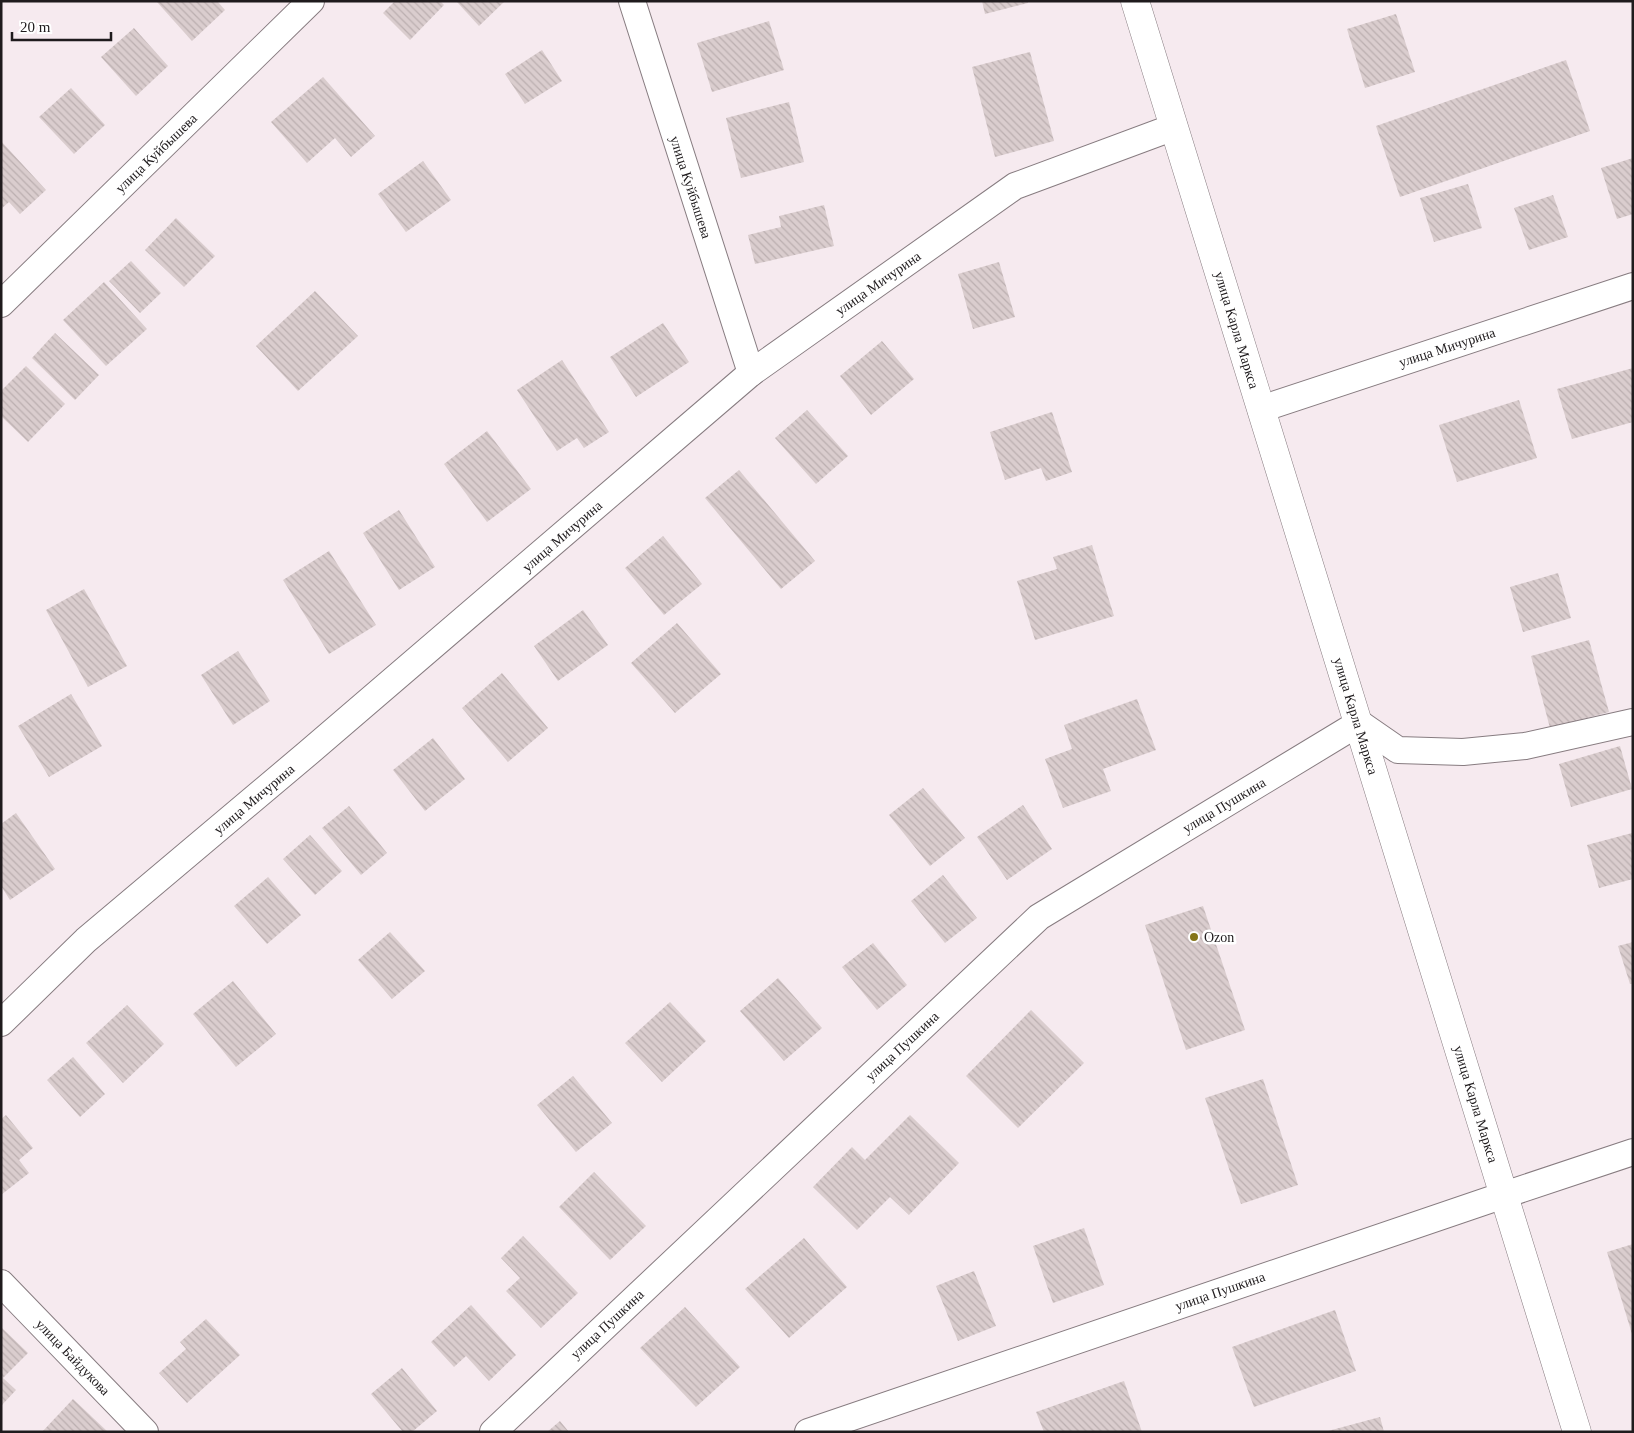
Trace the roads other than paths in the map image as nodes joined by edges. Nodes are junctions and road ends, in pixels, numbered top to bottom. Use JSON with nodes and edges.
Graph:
{"nodes":[{"id":1,"x":311,"y":1,"type":"edge"},
{"id":2,"x":632,"y":1,"type":"edge"},
{"id":3,"x":1136,"y":1,"type":"edge"},
{"id":4,"x":1174,"y":127,"type":"junction"},
{"id":5,"x":1633,"y":286,"type":"edge"},
{"id":6,"x":1,"y":304,"type":"edge"},
{"id":7,"x":751,"y":373,"type":"junction"},
{"id":8,"x":1261,"y":409,"type":"junction"},
{"id":9,"x":1633,"y":722,"type":"edge"},
{"id":10,"x":1358,"y":724,"type":"junction"},
{"id":11,"x":1,"y":1023,"type":"edge"},
{"id":12,"x":1633,"y":1152,"type":"edge"},
{"id":13,"x":1504,"y":1195,"type":"junction"},
{"id":14,"x":1,"y":1283,"type":"edge"},
{"id":15,"x":145,"y":1432,"type":"edge"},
{"id":16,"x":493,"y":1432,"type":"edge"},
{"id":17,"x":808,"y":1432,"type":"edge"},
{"id":18,"x":1577,"y":1432,"type":"edge"}],
"edges":[{"from":1,"to":6,"type":"street","name":"улица Куйбышева"},
{"from":2,"to":7,"type":"street","name":"улица Куйбышева"},
{"from":3,"to":4,"type":"main road","name":"улица Карла Маркса"},
{"from":4,"to":7,"type":"street","name":"улица Мичурина"},
{"from":4,"to":8,"type":"main road","name":"улица Карла Маркса"},
{"from":5,"to":8,"type":"street","name":"улица Мичурина"},
{"from":7,"to":11,"type":"street","name":"улица Мичурина"},
{"from":8,"to":10,"type":"main road","name":"улица Карла Маркса"},
{"from":9,"to":10,"type":"street"},
{"from":10,"to":13,"type":"main road","name":"улица Карла Маркса"},
{"from":10,"to":16,"type":"street","name":"улица Пушкина"},
{"from":12,"to":13,"type":"street","name":"улица Пушкина"},
{"from":13,"to":17,"type":"street","name":"улица Пушкина"},
{"from":13,"to":18,"type":"main road","name":"улица Карла Маркса"},
{"from":14,"to":15,"type":"street","name":"улица Байдукова"}]}
